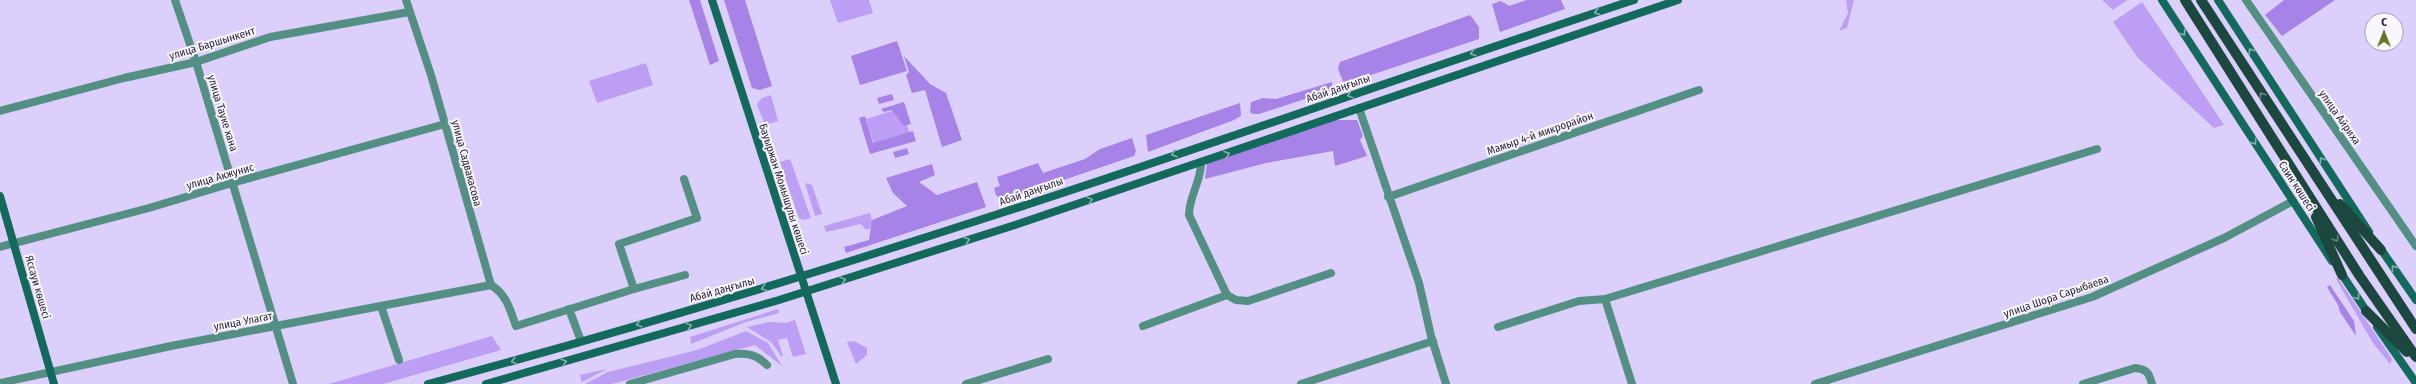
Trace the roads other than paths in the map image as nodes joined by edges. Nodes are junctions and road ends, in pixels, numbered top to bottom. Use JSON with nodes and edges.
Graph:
{"nodes":[{"id":1,"x":175,"y":0,"type":"edge"},
{"id":2,"x":406,"y":0,"type":"edge"},
{"id":3,"x":712,"y":0,"type":"edge"},
{"id":4,"x":1634,"y":0,"type":"edge"},
{"id":5,"x":1678,"y":0,"type":"edge"},
{"id":6,"x":2162,"y":0,"type":"edge"},
{"id":7,"x":2185,"y":0,"type":"edge"},
{"id":8,"x":2202,"y":0,"type":"edge"},
{"id":9,"x":2218,"y":0,"type":"edge"},
{"id":10,"x":2246,"y":0,"type":"edge"},
{"id":11,"x":409,"y":12,"type":"junction"},
{"id":12,"x":196,"y":62,"type":"junction"},
{"id":13,"x":1699,"y":90,"type":"dead end"},
{"id":14,"x":1359,"y":108,"type":"junction"},
{"id":15,"x":0,"y":111,"type":"edge"},
{"id":16,"x":446,"y":124,"type":"junction"},
{"id":17,"x":2097,"y":149,"type":"dead end"},
{"id":18,"x":1201,"y":163,"type":"junction"},
{"id":19,"x":684,"y":179,"type":"dead end"},
{"id":20,"x":2318,"y":180,"type":"junction"},
{"id":21,"x":232,"y":183,"type":"junction"},
{"id":22,"x":2302,"y":186,"type":"junction"},
{"id":23,"x":0,"y":196,"type":"edge"},
{"id":24,"x":1388,"y":197,"type":"junction"},
{"id":25,"x":2293,"y":201,"type":"junction"},
{"id":26,"x":13,"y":242,"type":"junction"},
{"id":27,"x":2416,"y":246,"type":"edge"},
{"id":28,"x":0,"y":247,"type":"edge"},
{"id":29,"x":2381,"y":250,"type":"junction"},
{"id":30,"x":1331,"y":273,"type":"dead end"},
{"id":31,"x":685,"y":274,"type":"dead end"},
{"id":32,"x":2342,"y":275,"type":"junction"},
{"id":33,"x":801,"y":276,"type":"junction"},
{"id":34,"x":491,"y":285,"type":"junction"},
{"id":35,"x":634,"y":289,"type":"junction"},
{"id":36,"x":806,"y":291,"type":"junction"},
{"id":37,"x":1227,"y":295,"type":"junction"},
{"id":38,"x":1605,"y":299,"type":"junction"},
{"id":39,"x":2416,"y":300,"type":"edge"},
{"id":40,"x":381,"y":306,"type":"junction"},
{"id":41,"x":569,"y":309,"type":"junction"},
{"id":42,"x":2366,"y":311,"type":"junction"},
{"id":43,"x":274,"y":326,"type":"junction"},
{"id":44,"x":1143,"y":326,"type":"dead end"},
{"id":45,"x":1498,"y":327,"type":"dead end"},
{"id":46,"x":2416,"y":329,"type":"edge"},
{"id":47,"x":1432,"y":341,"type":"junction"},
{"id":48,"x":581,"y":342,"type":"junction"},
{"id":49,"x":2416,"y":357,"type":"edge"},
{"id":50,"x":1048,"y":359,"type":"dead end"},
{"id":51,"x":399,"y":360,"type":"dead end"},
{"id":52,"x":2416,"y":362,"type":"edge"},
{"id":53,"x":767,"y":365,"type":"dead end"},
{"id":54,"x":50,"y":370,"type":"junction"},
{"id":55,"x":0,"y":383,"type":"edge"},
{"id":56,"x":2416,"y":383,"type":"edge"},
{"id":57,"x":54,"y":384,"type":"edge"},
{"id":58,"x":293,"y":384,"type":"edge"},
{"id":59,"x":428,"y":384,"type":"edge"},
{"id":60,"x":486,"y":384,"type":"edge"},
{"id":61,"x":630,"y":384,"type":"edge"},
{"id":62,"x":836,"y":384,"type":"edge"},
{"id":63,"x":966,"y":384,"type":"edge"},
{"id":64,"x":1301,"y":384,"type":"edge"},
{"id":65,"x":1446,"y":384,"type":"edge"},
{"id":66,"x":1632,"y":384,"type":"edge"},
{"id":67,"x":1815,"y":384,"type":"edge"},
{"id":68,"x":2083,"y":384,"type":"edge"},
{"id":69,"x":2152,"y":384,"type":"edge"}],
"edges":[{"from":1,"to":12,"type":"street","name":"улица Тауке хана"},
{"from":2,"to":11,"type":"street","name":"улица Садвакасова"},
{"from":3,"to":33,"type":"main road","name":"Бауыржан Момышұлы көшесі"},
{"from":4,"to":33,"type":"main road","name":"Абай даңғылы","one_way":true},
{"from":5,"to":14,"type":"main road"},
{"from":6,"to":25,"type":"main road","name":"Саин көшесі","one_way":true},
{"from":7,"to":22,"type":"main road","name":"Саин көшесі"},
{"from":20,"to":8,"type":"main road","name":"Саин көшесі","one_way":true},
{"from":29,"to":9,"type":"main road","one_way":true},
{"from":10,"to":27,"type":"street","name":"улица Айриха"},
{"from":11,"to":12,"type":"street","name":"улица Баршынкент"},
{"from":11,"to":16,"type":"street","name":"улица Садвакасова"},
{"from":12,"to":15,"type":"street","name":"улица Баршынкент"},
{"from":12,"to":21,"type":"street","name":"улица Тауке хана"},
{"from":13,"to":24,"type":"street","name":"Мамыр 4-й микрорайон"},
{"from":18,"to":14,"type":"main road","one_way":true},
{"from":14,"to":24,"type":"street"},
{"from":16,"to":21,"type":"street","name":"улица Акжунис"},
{"from":16,"to":34,"type":"street","name":"улица Садвакасова"},
{"from":17,"to":38,"type":"street"},
{"from":36,"to":18,"type":"main road","one_way":true},
{"from":18,"to":37,"type":"street"},
{"from":19,"to":35,"type":"street"},
{"from":20,"to":29,"type":"main road"},
{"from":20,"to":46,"type":"main road","name":"Саин көшесі"},
{"from":21,"to":26,"type":"street","name":"улица Акжунис"},
{"from":21,"to":43,"type":"street","name":"улица Тауке хана"},
{"from":22,"to":32,"type":"main road"},
{"from":22,"to":49,"type":"main road","name":"Саин көшесі","one_way":true},
{"from":23,"to":26,"type":"main road","name":"Яссауи көшесі"},
{"from":24,"to":47,"type":"street"},
{"from":25,"to":32,"type":"main road","name":"Саин көшесі"},
{"from":25,"to":67,"type":"street","name":"улица Шора Сарыбаева"},
{"from":26,"to":28,"type":"street","name":"улица Акжунис"},
{"from":26,"to":54,"type":"main road","name":"Яссауи көшесі"},
{"from":39,"to":29,"type":"main road","one_way":true},
{"from":30,"to":37,"type":"street"},
{"from":31,"to":35,"type":"street"},
{"from":32,"to":42,"type":"main road","name":"Саин көшесі","one_way":true},
{"from":33,"to":36,"type":"main road","name":"Бауыржан Момышұлы көшесі"},
{"from":33,"to":48,"type":"main road","name":"Абай даңғылы","one_way":true},
{"from":34,"to":40,"type":"street","name":"улица Улагат"},
{"from":34,"to":41,"type":"street","name":"улица Садвакасова"},
{"from":35,"to":41,"type":"street"},
{"from":60,"to":36,"type":"main road","one_way":true},
{"from":36,"to":62,"type":"main road","name":"Бауыржан Момышұлы көшесі"},
{"from":37,"to":44,"type":"street"},
{"from":38,"to":45,"type":"street"},
{"from":38,"to":66,"type":"street"},
{"from":40,"to":43,"type":"street","name":"улица Улагат"},
{"from":40,"to":51,"type":"street"},
{"from":41,"to":48,"type":"street"},
{"from":42,"to":52,"type":"main road"},
{"from":42,"to":56,"type":"main road","name":"Саин көшесі"},
{"from":43,"to":54,"type":"street","name":"улица Улагат"},
{"from":43,"to":58,"type":"street","name":"улица Тауке хана"},
{"from":47,"to":64,"type":"street"},
{"from":47,"to":65,"type":"street"},
{"from":48,"to":59,"type":"main road","name":"Абай даңғылы","one_way":true},
{"from":50,"to":63,"type":"street"},
{"from":53,"to":61,"type":"street"},
{"from":54,"to":55,"type":"street","name":"улица Улагат"},
{"from":54,"to":57,"type":"main road","name":"Яссауи көшесі"},
{"from":68,"to":69,"type":"street"}]}
